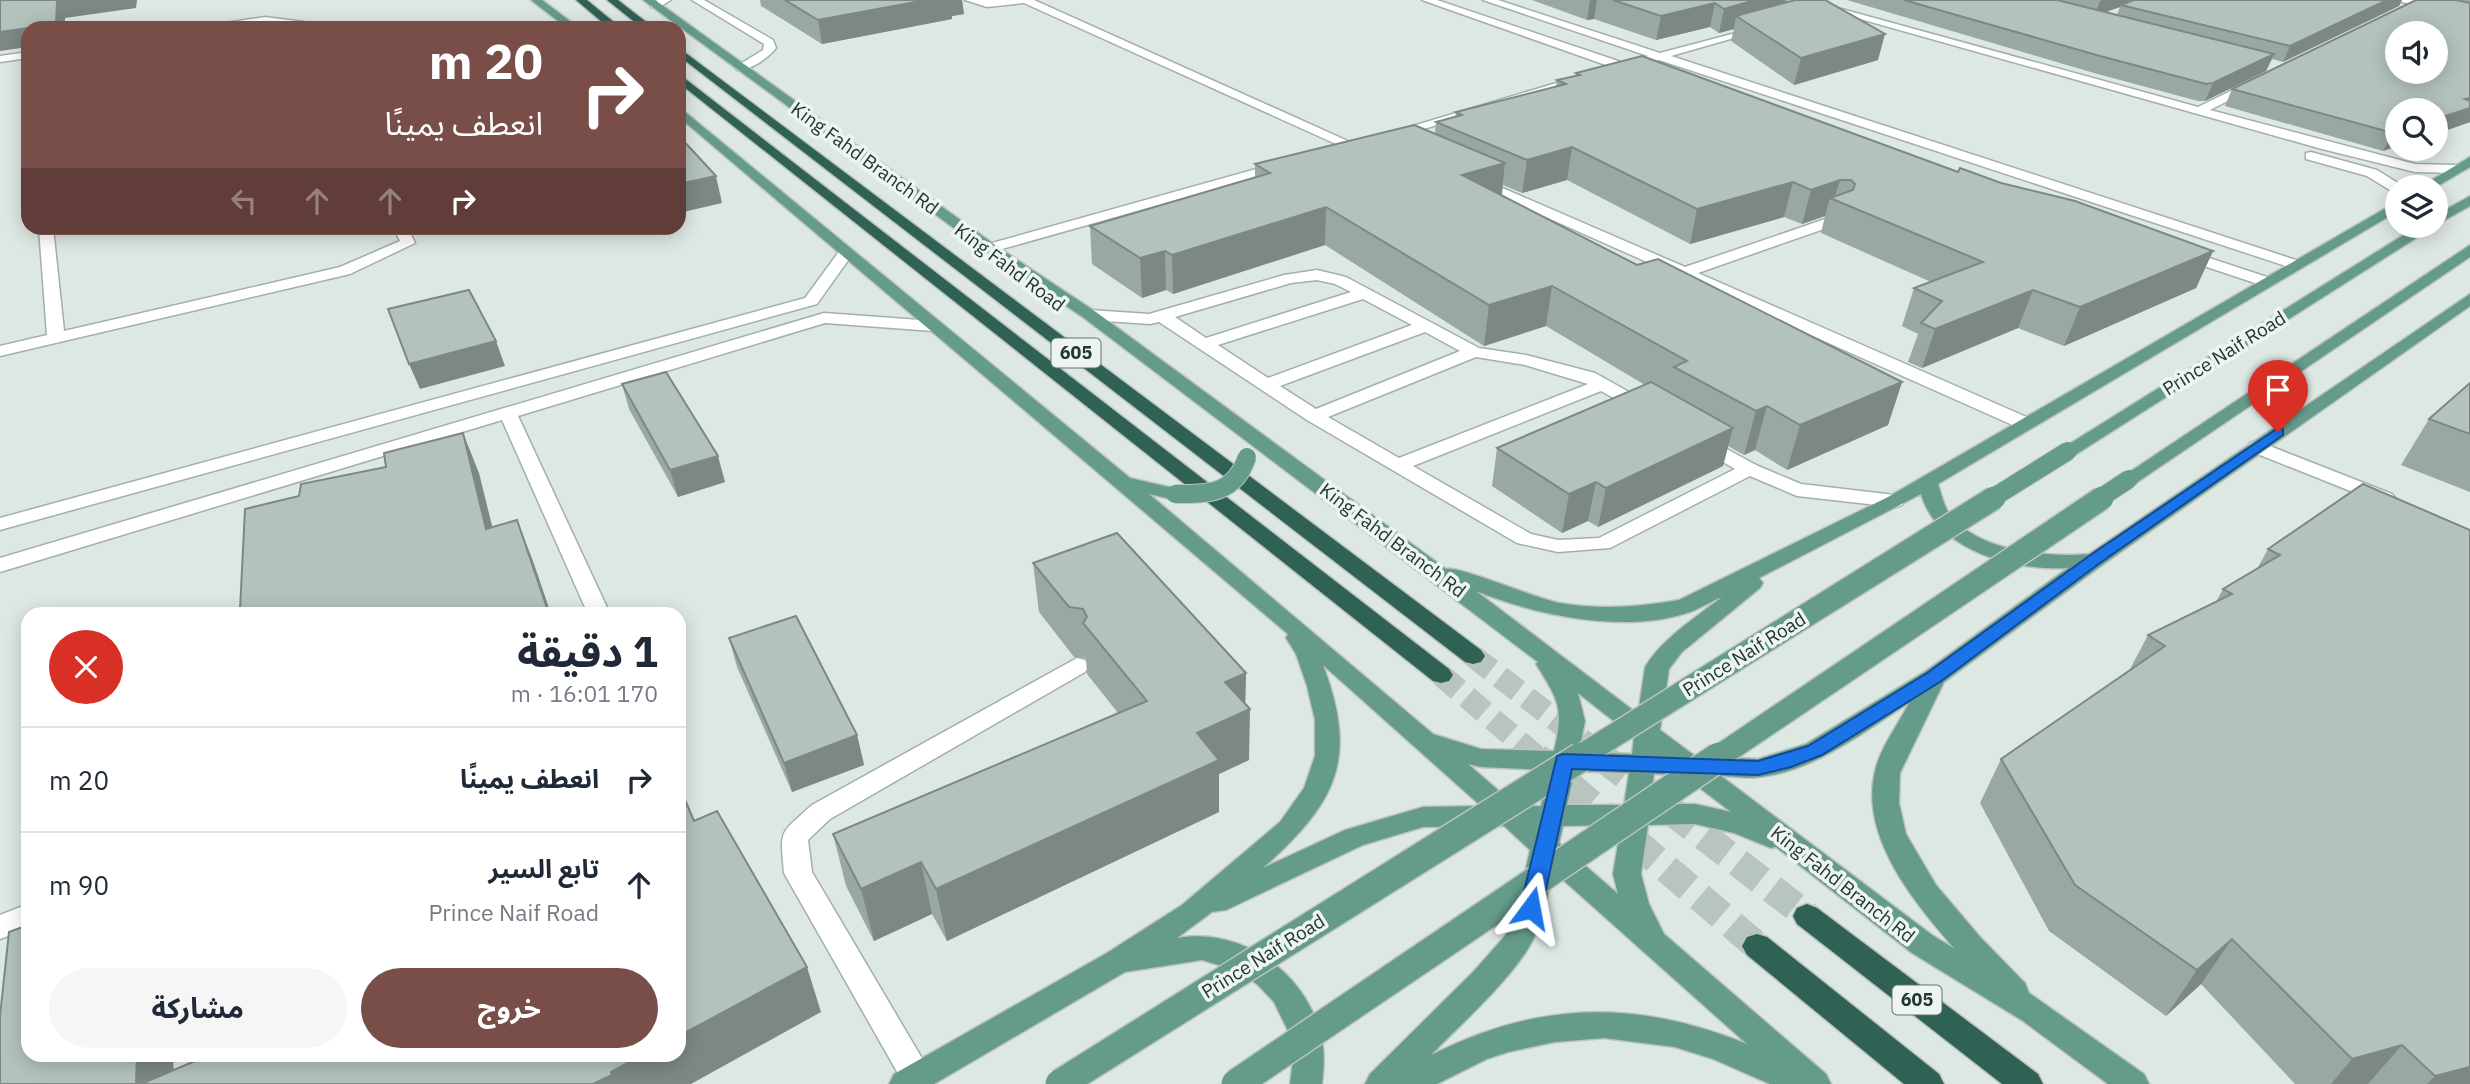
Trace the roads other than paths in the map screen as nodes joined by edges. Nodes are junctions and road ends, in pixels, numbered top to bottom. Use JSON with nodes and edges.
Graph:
{"nodes":[{"id":1,"x":537,"y":0,"type":"edge"},
{"id":2,"x":581,"y":0,"type":"edge"},
{"id":3,"x":612,"y":0,"type":"edge"},
{"id":4,"x":698,"y":0,"type":"edge"},
{"id":5,"x":970,"y":0,"type":"edge"},
{"id":6,"x":1024,"y":0,"type":"edge"},
{"id":7,"x":1427,"y":0,"type":"edge"},
{"id":8,"x":1488,"y":0,"type":"edge"},
{"id":9,"x":1798,"y":0,"type":"edge"},
{"id":10,"x":2398,"y":0,"type":"edge"},
{"id":11,"x":656,"y":2,"type":"edge"},
{"id":12,"x":2417,"y":4,"type":"junction"},
{"id":13,"x":1828,"y":8,"type":"junction"},
{"id":14,"x":1789,"y":11,"type":"edge"},
{"id":15,"x":2470,"y":14,"type":"edge"},
{"id":16,"x":2393,"y":15,"type":"edge"},
{"id":17,"x":565,"y":21,"type":"edge"},
{"id":18,"x":607,"y":21,"type":"edge"},
{"id":19,"x":640,"y":21,"type":"edge"},
{"id":20,"x":680,"y":21,"type":"edge"},
{"id":21,"x":1777,"y":23,"type":"edge"},
{"id":22,"x":686,"y":25,"type":"edge"},
{"id":23,"x":1658,"y":55,"type":"junction"},
{"id":24,"x":21,"y":56,"type":"edge"},
{"id":25,"x":686,"y":56,"type":"edge"},
{"id":26,"x":0,"y":59,"type":"edge"},
{"id":27,"x":1623,"y":66,"type":"junction"},
{"id":28,"x":741,"y":68,"type":"junction"},
{"id":29,"x":1650,"y":75,"type":"edge"},
{"id":30,"x":2261,"y":81,"type":"edge"},
{"id":31,"x":686,"y":82,"type":"edge"},
{"id":32,"x":2199,"y":111,"type":"junction"},
{"id":33,"x":686,"y":117,"type":"edge"},
{"id":34,"x":1405,"y":149,"type":"edge"},
{"id":35,"x":2293,"y":151,"type":"dead end"},
{"id":36,"x":1325,"y":153,"type":"edge"},
{"id":37,"x":1298,"y":161,"type":"edge"},
{"id":38,"x":2470,"y":161,"type":"edge"},
{"id":39,"x":2457,"y":169,"type":"junction"},
{"id":40,"x":2447,"y":175,"type":"edge"},
{"id":41,"x":1468,"y":177,"type":"edge"},
{"id":42,"x":2385,"y":181,"type":"edge"},
{"id":43,"x":2470,"y":200,"type":"edge"},
{"id":44,"x":2134,"y":212,"type":"junction"},
{"id":45,"x":2385,"y":212,"type":"edge"},
{"id":46,"x":2448,"y":214,"type":"edge"},
{"id":47,"x":1836,"y":220,"type":"edge"},
{"id":48,"x":2115,"y":222,"type":"edge"},
{"id":49,"x":47,"y":235,"type":"edge"},
{"id":50,"x":404,"y":235,"type":"edge"},
{"id":51,"x":2409,"y":238,"type":"edge"},
{"id":52,"x":990,"y":248,"type":"junction"},
{"id":53,"x":2172,"y":250,"type":"edge"},
{"id":54,"x":2470,"y":250,"type":"edge"},
{"id":55,"x":846,"y":252,"type":"junction"},
{"id":56,"x":2294,"y":264,"type":"junction"},
{"id":57,"x":1684,"y":273,"type":"junction"},
{"id":58,"x":2264,"y":281,"type":"junction"},
{"id":59,"x":1365,"y":293,"type":"junction"},
{"id":60,"x":2470,"y":299,"type":"edge"},
{"id":61,"x":1090,"y":315,"type":"junction"},
{"id":62,"x":1162,"y":316,"type":"junction"},
{"id":63,"x":933,"y":326,"type":"junction"},
{"id":64,"x":1426,"y":326,"type":"junction"},
{"id":65,"x":57,"y":338,"type":"junction"},
{"id":66,"x":1204,"y":344,"type":"junction"},
{"id":67,"x":0,"y":351,"type":"edge"},
{"id":68,"x":1474,"y":352,"type":"junction"},
{"id":69,"x":1604,"y":384,"type":"junction"},
{"id":70,"x":1266,"y":385,"type":"junction"},
{"id":71,"x":508,"y":413,"type":"junction"},
{"id":72,"x":1314,"y":416,"type":"junction"},
{"id":73,"x":1664,"y":420,"type":"edge"},
{"id":74,"x":2024,"y":423,"type":"junction"},
{"id":75,"x":1245,"y":430,"type":"junction"},
{"id":76,"x":1688,"y":434,"type":"edge"},
{"id":77,"x":2257,"y":447,"type":"junction"},
{"id":78,"x":1396,"y":466,"type":"junction"},
{"id":79,"x":1749,"y":469,"type":"junction"},
{"id":80,"x":1927,"y":481,"type":"junction"},
{"id":81,"x":1120,"y":482,"type":"junction"},
{"id":82,"x":1895,"y":501,"type":"junction"},
{"id":83,"x":2407,"y":507,"type":"edge"},
{"id":84,"x":0,"y":524,"type":"edge"},
{"id":85,"x":2094,"y":560,"type":"junction"},
{"id":86,"x":1778,"y":561,"type":"junction"},
{"id":87,"x":0,"y":565,"type":"edge"},
{"id":88,"x":1427,"y":565,"type":"junction"},
{"id":89,"x":596,"y":607,"type":"edge"},
{"id":90,"x":1282,"y":616,"type":"junction"},
{"id":91,"x":1534,"y":647,"type":"junction"},
{"id":92,"x":1473,"y":656,"type":"tunnel mouth"},
{"id":93,"x":1077,"y":666,"type":"dead end"},
{"id":94,"x":1441,"y":675,"type":"tunnel mouth"},
{"id":95,"x":1934,"y":677,"type":"junction"},
{"id":96,"x":1646,"y":732,"type":"junction"},
{"id":97,"x":1413,"y":733,"type":"junction"},
{"id":98,"x":1563,"y":761,"type":"junction"},
{"id":99,"x":1642,"y":764,"type":"junction"},
{"id":100,"x":1690,"y":766,"type":"junction"},
{"id":101,"x":1635,"y":815,"type":"junction"},
{"id":102,"x":1508,"y":816,"type":"junction"},
{"id":103,"x":1552,"y":816,"type":"junction"},
{"id":104,"x":1544,"y":848,"type":"junction"},
{"id":105,"x":1802,"y":852,"type":"junction"},
{"id":106,"x":1192,"y":913,"type":"junction"},
{"id":107,"x":1807,"y":916,"type":"tunnel mouth"},
{"id":108,"x":21,"y":919,"type":"edge"},
{"id":109,"x":0,"y":927,"type":"edge"},
{"id":110,"x":1758,"y":946,"type":"tunnel mouth"},
{"id":111,"x":1656,"y":947,"type":"junction"},
{"id":112,"x":1117,"y":962,"type":"junction"},
{"id":113,"x":2034,"y":1012,"type":"junction"},
{"id":114,"x":911,"y":1081,"type":"edge"},
{"id":115,"x":1060,"y":1084,"type":"edge"},
{"id":116,"x":1236,"y":1084,"type":"edge"},
{"id":117,"x":1306,"y":1084,"type":"edge"},
{"id":118,"x":1381,"y":1084,"type":"edge"},
{"id":119,"x":1405,"y":1084,"type":"edge"},
{"id":120,"x":1804,"y":1084,"type":"edge"},
{"id":121,"x":1815,"y":1084,"type":"edge"},
{"id":122,"x":1928,"y":1084,"type":"edge"},
{"id":123,"x":2027,"y":1084,"type":"edge"},
{"id":124,"x":2133,"y":1084,"type":"edge"}],
"edges":[{"from":1,"to":17,"type":"main road"},
{"from":2,"to":18,"type":"highway"},
{"from":3,"to":19,"type":"highway"},
{"from":4,"to":28,"type":"street"},
{"from":5,"to":6,"type":"street"},
{"from":6,"to":36,"type":"street"},
{"from":7,"to":27,"type":"street"},
{"from":8,"to":23,"type":"street"},
{"from":9,"to":13,"type":"street"},
{"from":10,"to":12,"type":"street"},
{"from":11,"to":20,"type":"main road","name":"King Fahd Branch Rd"},
{"from":12,"to":15,"type":"street"},
{"from":12,"to":16,"type":"street"},
{"from":13,"to":14,"type":"street"},
{"from":13,"to":32,"type":"street"},
{"from":21,"to":23,"type":"street"},
{"from":22,"to":28,"type":"main road","name":"King Fahd Branch Rd"},
{"from":23,"to":27,"type":"street"},
{"from":23,"to":44,"type":"street"},
{"from":24,"to":26,"type":"street"},
{"from":25,"to":92,"type":"highway","name":"King Fahd Road","number":"605"},
{"from":27,"to":29,"type":"street"},
{"from":27,"to":34,"type":"street"},
{"from":28,"to":52,"type":"main road","name":"King Fahd Branch Rd"},
{"from":30,"to":32,"type":"street"},
{"from":31,"to":94,"type":"highway","number":"605"},
{"from":32,"to":39,"type":"street"},
{"from":33,"to":55,"type":"main road"},
{"from":35,"to":42,"type":"street"},
{"from":37,"to":52,"type":"street"},
{"from":38,"to":39,"type":"main road"},
{"from":39,"to":40,"type":"main road"},
{"from":41,"to":57,"type":"street"},
{"from":43,"to":46,"type":"main road"},
{"from":44,"to":48,"type":"street"},
{"from":44,"to":56,"type":"street"},
{"from":45,"to":56,"type":"main road","name":"Prince Naif Road"},
{"from":47,"to":57,"type":"street"},
{"from":49,"to":65,"type":"street"},
{"from":50,"to":65,"type":"street"},
{"from":51,"to":115,"type":"main road","name":"Prince Naif Road","bridge":true},
{"from":52,"to":61,"type":"main road","name":"King Fahd Branch Rd"},
{"from":53,"to":58,"type":"street"},
{"from":54,"to":116,"type":"main road","bridge":true},
{"from":55,"to":63,"type":"main road"},
{"from":55,"to":84,"type":"street"},
{"from":56,"to":58,"type":"main road","name":"Prince Naif Road"},
{"from":57,"to":74,"type":"street"},
{"from":58,"to":74,"type":"main road","name":"Prince Naif Road"},
{"from":59,"to":62,"type":"street"},
{"from":59,"to":64,"type":"street"},
{"from":59,"to":66,"type":"street"},
{"from":60,"to":77,"type":"main road"},
{"from":61,"to":62,"type":"street"},
{"from":61,"to":75,"type":"main road","name":"King Fahd Branch Rd"},
{"from":62,"to":66,"type":"street"},
{"from":63,"to":71,"type":"street"},
{"from":63,"to":81,"type":"main road"},
{"from":64,"to":68,"type":"street"},
{"from":64,"to":70,"type":"street"},
{"from":65,"to":67,"type":"street"},
{"from":66,"to":70,"type":"street"},
{"from":68,"to":69,"type":"street"},
{"from":68,"to":72,"type":"street"},
{"from":69,"to":73,"type":"street"},
{"from":69,"to":78,"type":"street"},
{"from":70,"to":72,"type":"street"},
{"from":71,"to":87,"type":"street"},
{"from":71,"to":89,"type":"street"},
{"from":72,"to":78,"type":"street"},
{"from":74,"to":80,"type":"main road","name":"Prince Naif Road"},
{"from":75,"to":81,"type":"main road","bridge":true},
{"from":75,"to":88,"type":"main road","name":"King Fahd Branch Rd"},
{"from":76,"to":79,"type":"street"},
{"from":77,"to":83,"type":"street"},
{"from":77,"to":85,"type":"main road"},
{"from":78,"to":79,"type":"street"},
{"from":79,"to":82,"type":"street"},
{"from":80,"to":82,"type":"main road","name":"Prince Naif Road"},
{"from":80,"to":85,"type":"main road"},
{"from":81,"to":90,"type":"main road"},
{"from":82,"to":86,"type":"main road","name":"Prince Naif Road"},
{"from":85,"to":95,"type":"main road"},
{"from":86,"to":88,"type":"main road"},
{"from":86,"to":96,"type":"main road"},
{"from":88,"to":91,"type":"main road","name":"King Fahd Branch Rd"},
{"from":90,"to":97,"type":"main road"},
{"from":90,"to":106,"type":"main road"},
{"from":91,"to":96,"type":"main road","name":"King Fahd Branch Rd"},
{"from":91,"to":98,"type":"main road"},
{"from":93,"to":114,"type":"street"},
{"from":95,"to":100,"type":"main road"},
{"from":95,"to":113,"type":"main road"},
{"from":96,"to":99,"type":"main road"},
{"from":96,"to":100,"type":"main road","name":"King Fahd Branch Rd"},
{"from":97,"to":98,"type":"main road"},
{"from":97,"to":102,"type":"main road"},
{"from":98,"to":99,"type":"main road"},
{"from":98,"to":103,"type":"main road"},
{"from":99,"to":100,"type":"main road"},
{"from":99,"to":101,"type":"main road"},
{"from":100,"to":105,"type":"main road","name":"King Fahd Branch Rd"},
{"from":101,"to":103,"type":"main road"},
{"from":101,"to":105,"type":"main road"},
{"from":101,"to":111,"type":"main road"},
{"from":102,"to":103,"type":"main road"},
{"from":102,"to":104,"type":"main road"},
{"from":102,"to":106,"type":"main road"},
{"from":103,"to":104,"type":"main road"},
{"from":104,"to":111,"type":"main road"},
{"from":104,"to":118,"type":"main road"},
{"from":105,"to":113,"type":"main road","name":"King Fahd Branch Rd"},
{"from":106,"to":112,"type":"main road"},
{"from":107,"to":123,"type":"highway","number":"605"},
{"from":108,"to":109,"type":"street"},
{"from":110,"to":122,"type":"highway"},
{"from":111,"to":121,"type":"main road"},
{"from":112,"to":114,"type":"main road"},
{"from":112,"to":117,"type":"main road"},
{"from":113,"to":124,"type":"main road","name":"King Fahd Branch Rd"},
{"from":119,"to":120,"type":"main road"}]}
